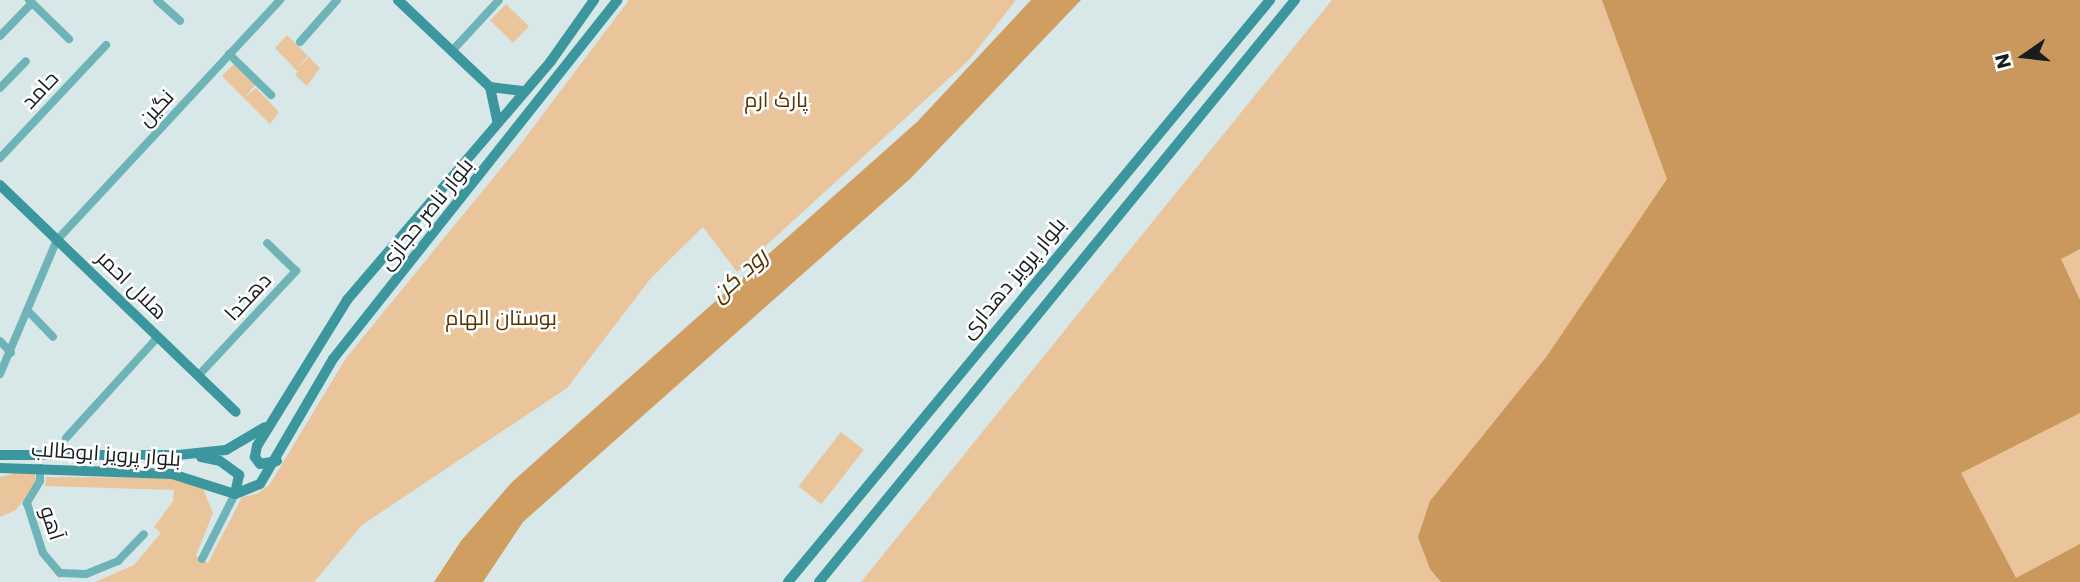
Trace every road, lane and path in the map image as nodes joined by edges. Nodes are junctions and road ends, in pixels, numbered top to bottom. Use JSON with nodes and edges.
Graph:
{"nodes":[{"id":1,"x":157,"y":0,"type":"edge"},
{"id":2,"x":280,"y":0,"type":"edge"},
{"id":3,"x":337,"y":0,"type":"edge"},
{"id":4,"x":398,"y":0,"type":"edge"},
{"id":5,"x":499,"y":0,"type":"edge"},
{"id":6,"x":594,"y":0,"type":"edge"},
{"id":7,"x":618,"y":0,"type":"edge"},
{"id":8,"x":1270,"y":0,"type":"edge"},
{"id":9,"x":1295,"y":0,"type":"edge"},
{"id":10,"x":30,"y":1,"type":"edge"},
{"id":11,"x":180,"y":21,"type":"dead end"},
{"id":12,"x":0,"y":36,"type":"edge"},
{"id":13,"x":69,"y":39,"type":"dead end"},
{"id":14,"x":300,"y":42,"type":"dead end"},
{"id":15,"x":106,"y":45,"type":"dead end"},
{"id":16,"x":452,"y":51,"type":"junction"},
{"id":17,"x":229,"y":54,"type":"junction"},
{"id":18,"x":26,"y":61,"type":"dead end"},
{"id":19,"x":490,"y":87,"type":"junction"},
{"id":20,"x":0,"y":88,"type":"edge"},
{"id":21,"x":525,"y":91,"type":"junction"},
{"id":22,"x":271,"y":95,"type":"dead end"},
{"id":23,"x":497,"y":121,"type":"junction"},
{"id":24,"x":0,"y":158,"type":"edge"},
{"id":25,"x":0,"y":186,"type":"edge"},
{"id":26,"x":57,"y":240,"type":"junction"},
{"id":27,"x":267,"y":243,"type":"dead end"},
{"id":28,"x":30,"y":313,"type":"junction"},
{"id":29,"x":53,"y":337,"type":"dead end"},
{"id":30,"x":158,"y":337,"type":"junction"},
{"id":31,"x":0,"y":341,"type":"edge"},
{"id":32,"x":11,"y":353,"type":"junction"},
{"id":33,"x":0,"y":374,"type":"edge"},
{"id":34,"x":198,"y":376,"type":"junction"},
{"id":35,"x":236,"y":412,"type":"dead end"},
{"id":36,"x":281,"y":413,"type":"junction"},
{"id":37,"x":66,"y":438,"type":"dead end"},
{"id":38,"x":0,"y":455,"type":"edge"},
{"id":39,"x":178,"y":455,"type":"junction"},
{"id":40,"x":277,"y":461,"type":"junction"},
{"id":41,"x":0,"y":468,"type":"edge"},
{"id":42,"x":40,"y":468,"type":"junction"},
{"id":43,"x":235,"y":494,"type":"junction"},
{"id":44,"x":144,"y":534,"type":"dead end"},
{"id":45,"x":202,"y":559,"type":"dead end"},
{"id":46,"x":788,"y":582,"type":"edge"},
{"id":47,"x":819,"y":582,"type":"edge"}],
"edges":[{"from":1,"to":11,"type":"street"},
{"from":2,"to":17,"type":"street","name":"نگین"},
{"from":3,"to":14,"type":"street"},
{"from":4,"to":16,"type":"main road"},
{"from":5,"to":16,"type":"street"},
{"from":6,"to":21,"type":"main road","name":"بلوار ناصر حجازی"},
{"from":7,"to":40,"type":"main road","name":"بلوار ناصر حجازی"},
{"from":8,"to":46,"type":"main road","name":"بلوار پرویز دهداری"},
{"from":9,"to":47,"type":"main road","name":"بلوار پرویز دهداری"},
{"from":10,"to":12,"type":"street"},
{"from":10,"to":13,"type":"street"},
{"from":15,"to":24,"type":"street","name":"حامد"},
{"from":16,"to":19,"type":"main road"},
{"from":17,"to":22,"type":"street"},
{"from":17,"to":26,"type":"street","name":"نگین"},
{"from":18,"to":20,"type":"street"},
{"from":19,"to":21,"type":"main road"},
{"from":19,"to":23,"type":"main road"},
{"from":21,"to":23,"type":"main road","name":"بلوار ناصر حجازی"},
{"from":23,"to":36,"type":"main road","name":"بلوار ناصر حجازی"},
{"from":25,"to":26,"type":"main road","name":"هلال احمر"},
{"from":26,"to":28,"type":"street"},
{"from":26,"to":30,"type":"main road","name":"هلال احمر"},
{"from":27,"to":34,"type":"street","name":"دهخدا"},
{"from":28,"to":29,"type":"street"},
{"from":28,"to":32,"type":"street"},
{"from":30,"to":34,"type":"main road","name":"هلال احمر"},
{"from":30,"to":37,"type":"street"},
{"from":31,"to":32,"type":"street"},
{"from":32,"to":33,"type":"street"},
{"from":34,"to":35,"type":"main road","name":"هلال احمر"},
{"from":36,"to":39,"type":"main road","name":"بلوار پرویز ابوطالب"},
{"from":36,"to":40,"type":"main road","name":"بلوار ناصر حجازی"},
{"from":38,"to":39,"type":"main road","name":"بلوار پرویز ابوطالب"},
{"from":39,"to":43,"type":"main road"},
{"from":40,"to":43,"type":"main road"},
{"from":41,"to":42,"type":"main road","name":"بلوار پرویز ابوطالب"},
{"from":42,"to":43,"type":"main road","name":"بلوار پرویز ابوطالب"},
{"from":42,"to":44,"type":"street","name":"آهو"},
{"from":43,"to":45,"type":"street"}]}
